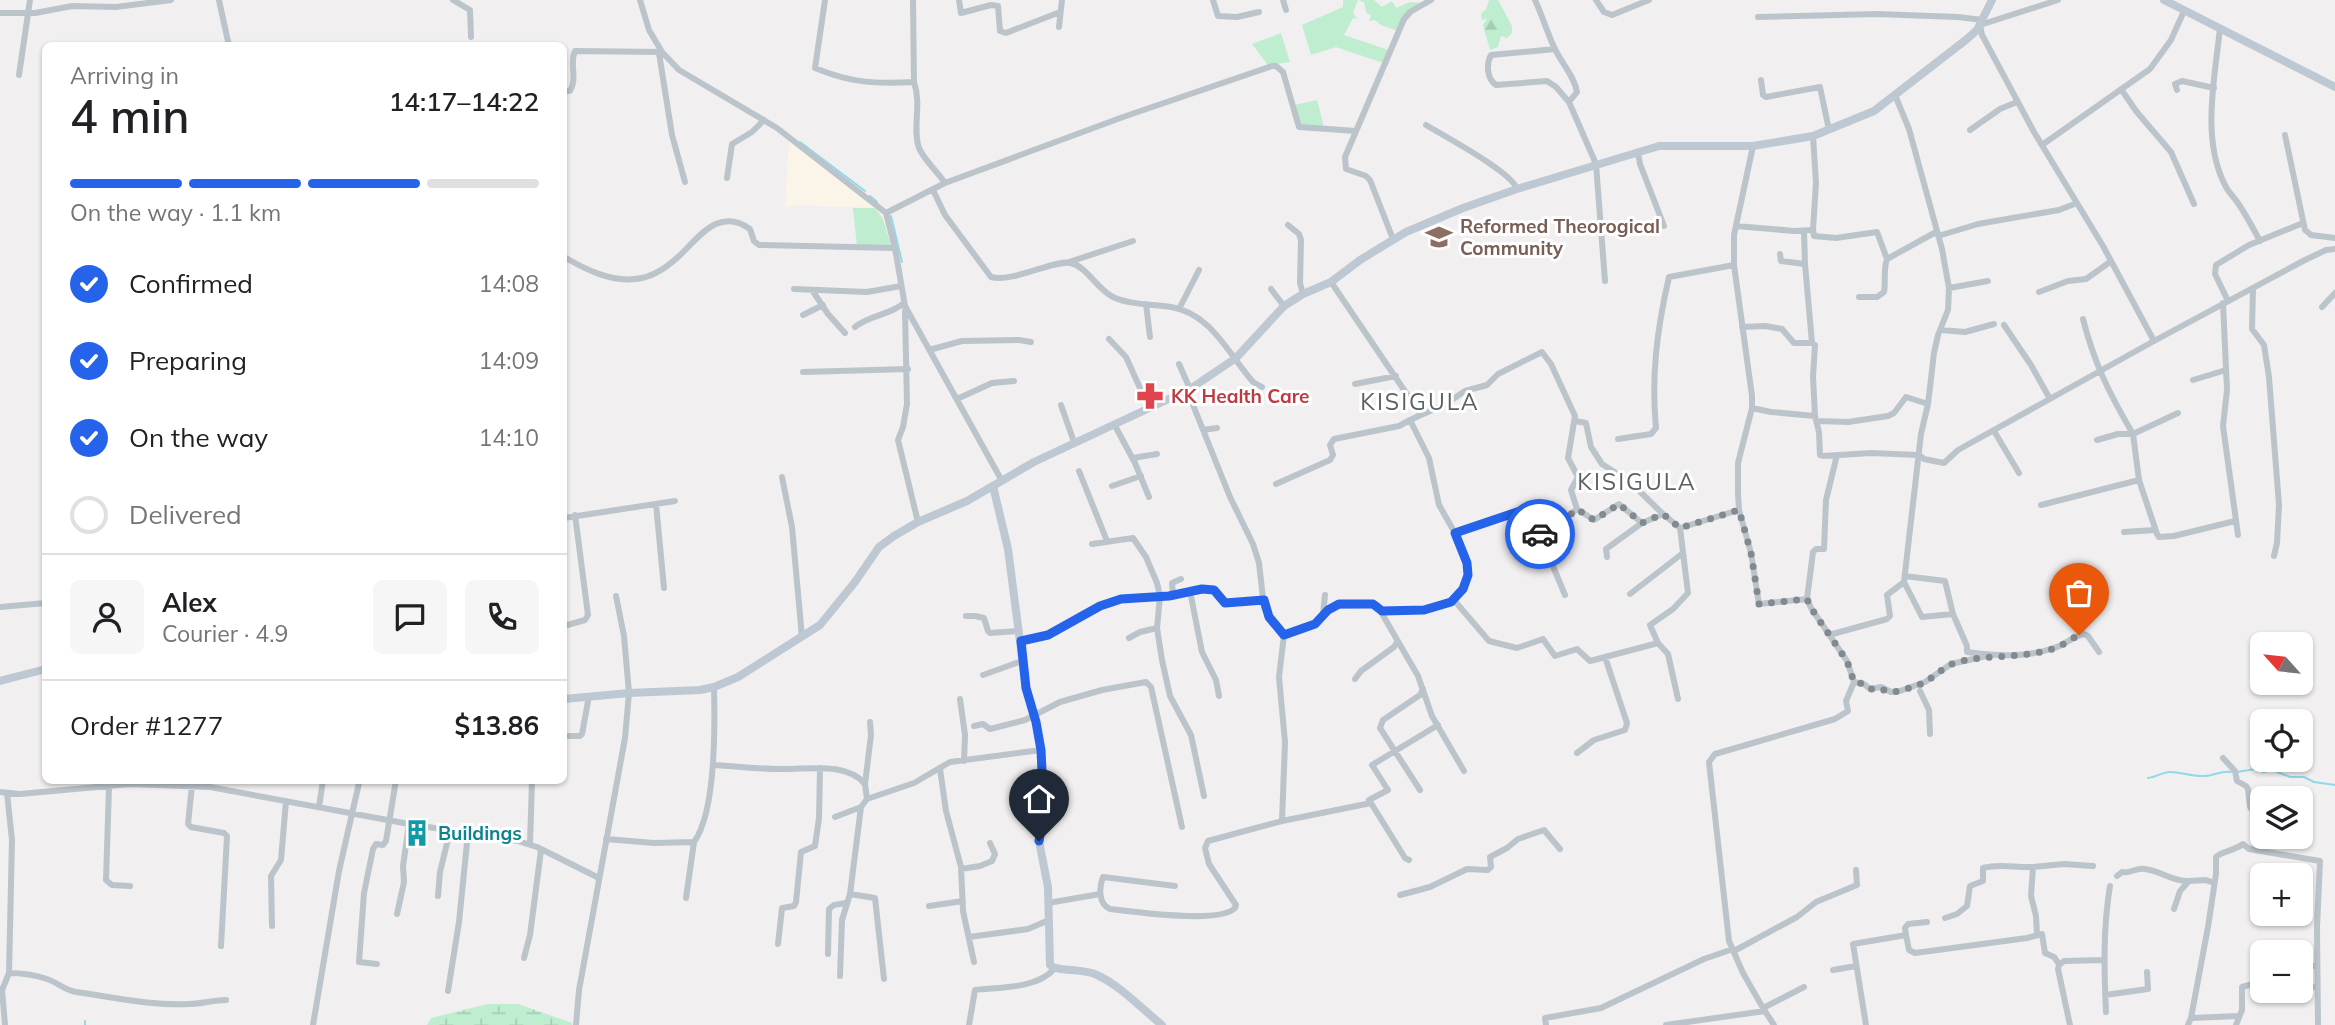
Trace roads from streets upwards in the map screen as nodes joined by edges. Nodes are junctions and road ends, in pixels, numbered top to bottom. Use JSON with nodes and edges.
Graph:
{"nodes":[{"id":1,"x":30,"y":0,"type":"edge"},
{"id":2,"x":171,"y":0,"type":"edge"},
{"id":3,"x":219,"y":0,"type":"edge"},
{"id":4,"x":453,"y":0,"type":"edge"},
{"id":5,"x":640,"y":0,"type":"edge"},
{"id":6,"x":825,"y":0,"type":"edge"},
{"id":7,"x":913,"y":0,"type":"edge"},
{"id":8,"x":959,"y":0,"type":"edge"},
{"id":9,"x":1062,"y":0,"type":"edge"},
{"id":10,"x":1213,"y":0,"type":"edge"},
{"id":11,"x":1283,"y":0,"type":"edge"},
{"id":12,"x":1429,"y":0,"type":"edge"},
{"id":13,"x":1535,"y":0,"type":"edge"},
{"id":14,"x":1596,"y":0,"type":"edge"},
{"id":15,"x":1649,"y":0,"type":"edge"},
{"id":16,"x":1992,"y":0,"type":"edge"},
{"id":17,"x":2058,"y":0,"type":"edge"},
{"id":18,"x":2182,"y":0,"type":"edge"},
{"id":19,"x":2168,"y":2,"type":"edge"},
{"id":20,"x":1286,"y":10,"type":"dead end"},
{"id":21,"x":2184,"y":11,"type":"junction"},
{"id":22,"x":1060,"y":12,"type":"junction"},
{"id":23,"x":1259,"y":12,"type":"dead end"},
{"id":24,"x":0,"y":13,"type":"edge"},
{"id":25,"x":28,"y":13,"type":"junction"},
{"id":26,"x":1758,"y":17,"type":"dead end"},
{"id":27,"x":1981,"y":22,"type":"junction"},
{"id":28,"x":1059,"y":27,"type":"dead end"},
{"id":29,"x":2220,"y":28,"type":"junction"},
{"id":30,"x":471,"y":37,"type":"dead end"},
{"id":31,"x":228,"y":42,"type":"edge"},
{"id":32,"x":1555,"y":49,"type":"junction"},
{"id":33,"x":661,"y":53,"type":"junction"},
{"id":34,"x":19,"y":75,"type":"dead end"},
{"id":35,"x":1761,"y":80,"type":"dead end"},
{"id":36,"x":914,"y":82,"type":"junction"},
{"id":37,"x":2214,"y":88,"type":"junction"},
{"id":38,"x":2335,"y":88,"type":"edge"},
{"id":39,"x":2121,"y":89,"type":"junction"},
{"id":40,"x":2177,"y":90,"type":"dead end"},
{"id":41,"x":567,"y":91,"type":"edge"},
{"id":42,"x":1895,"y":95,"type":"junction"},
{"id":43,"x":1569,"y":102,"type":"junction"},
{"id":44,"x":2017,"y":102,"type":"junction"},
{"id":45,"x":761,"y":118,"type":"junction"},
{"id":46,"x":1426,"y":125,"type":"dead end"},
{"id":47,"x":1829,"y":130,"type":"junction"},
{"id":48,"x":1970,"y":130,"type":"dead end"},
{"id":49,"x":1356,"y":131,"type":"junction"},
{"id":50,"x":2285,"y":135,"type":"dead end"},
{"id":51,"x":1813,"y":136,"type":"junction"},
{"id":52,"x":2042,"y":145,"type":"junction"},
{"id":53,"x":1753,"y":146,"type":"junction"},
{"id":54,"x":1638,"y":153,"type":"junction"},
{"id":55,"x":1596,"y":164,"type":"junction"},
{"id":56,"x":727,"y":178,"type":"dead end"},
{"id":57,"x":685,"y":182,"type":"dead end"},
{"id":58,"x":945,"y":183,"type":"junction"},
{"id":59,"x":1517,"y":189,"type":"junction"},
{"id":60,"x":933,"y":190,"type":"junction"},
{"id":61,"x":2077,"y":203,"type":"junction"},
{"id":62,"x":2194,"y":204,"type":"dead end"},
{"id":63,"x":886,"y":214,"type":"junction"},
{"id":64,"x":2303,"y":223,"type":"junction"},
{"id":65,"x":1289,"y":225,"type":"dead end"},
{"id":66,"x":1664,"y":226,"type":"dead end"},
{"id":67,"x":1736,"y":226,"type":"junction"},
{"id":68,"x":1813,"y":230,"type":"junction"},
{"id":69,"x":1804,"y":231,"type":"junction"},
{"id":70,"x":1937,"y":234,"type":"junction"},
{"id":71,"x":2335,"y":238,"type":"edge"},
{"id":72,"x":1393,"y":239,"type":"junction"},
{"id":73,"x":1133,"y":241,"type":"dead end"},
{"id":74,"x":2260,"y":241,"type":"junction"},
{"id":75,"x":895,"y":248,"type":"junction"},
{"id":76,"x":2335,"y":249,"type":"edge"},
{"id":77,"x":1780,"y":254,"type":"dead end"},
{"id":78,"x":567,"y":258,"type":"edge"},
{"id":79,"x":1887,"y":259,"type":"junction"},
{"id":80,"x":1067,"y":262,"type":"junction"},
{"id":81,"x":2110,"y":262,"type":"junction"},
{"id":82,"x":1805,"y":264,"type":"junction"},
{"id":83,"x":1734,"y":265,"type":"junction"},
{"id":84,"x":1199,"y":270,"type":"dead end"},
{"id":85,"x":1605,"y":281,"type":"dead end"},
{"id":86,"x":1989,"y":281,"type":"dead end"},
{"id":87,"x":1331,"y":282,"type":"junction"},
{"id":88,"x":901,"y":286,"type":"junction"},
{"id":89,"x":1948,"y":288,"type":"junction"},
{"id":90,"x":2253,"y":288,"type":"junction"},
{"id":91,"x":794,"y":289,"type":"dead end"},
{"id":92,"x":812,"y":289,"type":"junction"},
{"id":93,"x":1271,"y":289,"type":"dead end"},
{"id":94,"x":2039,"y":292,"type":"dead end"},
{"id":95,"x":2335,"y":293,"type":"edge"},
{"id":96,"x":1303,"y":294,"type":"junction"},
{"id":97,"x":1859,"y":297,"type":"dead end"},
{"id":98,"x":2226,"y":302,"type":"junction"},
{"id":99,"x":905,"y":304,"type":"junction"},
{"id":100,"x":1146,"y":304,"type":"junction"},
{"id":101,"x":822,"y":305,"type":"junction"},
{"id":102,"x":1284,"y":306,"type":"junction"},
{"id":103,"x":2322,"y":307,"type":"dead end"},
{"id":104,"x":1179,"y":309,"type":"junction"},
{"id":105,"x":803,"y":316,"type":"dead end"},
{"id":106,"x":2082,"y":319,"type":"dead end"},
{"id":107,"x":1994,"y":324,"type":"dead end"},
{"id":108,"x":2004,"y":324,"type":"dead end"},
{"id":109,"x":855,"y":327,"type":"dead end"},
{"id":110,"x":1742,"y":327,"type":"junction"},
{"id":111,"x":1941,"y":330,"type":"junction"},
{"id":112,"x":845,"y":333,"type":"dead end"},
{"id":113,"x":1150,"y":337,"type":"dead end"},
{"id":114,"x":1109,"y":339,"type":"dead end"},
{"id":115,"x":2154,"y":341,"type":"junction"},
{"id":116,"x":1031,"y":342,"type":"dead end"},
{"id":117,"x":1812,"y":343,"type":"junction"},
{"id":118,"x":929,"y":350,"type":"junction"},
{"id":119,"x":1236,"y":358,"type":"junction"},
{"id":120,"x":1179,"y":364,"type":"dead end"},
{"id":121,"x":908,"y":369,"type":"junction"},
{"id":122,"x":2226,"y":370,"type":"junction"},
{"id":123,"x":2098,"y":371,"type":"junction"},
{"id":124,"x":803,"y":372,"type":"dead end"},
{"id":125,"x":1396,"y":376,"type":"junction"},
{"id":126,"x":2193,"y":380,"type":"dead end"},
{"id":127,"x":1014,"y":381,"type":"dead end"},
{"id":128,"x":1355,"y":384,"type":"dead end"},
{"id":129,"x":1262,"y":387,"type":"dead end"},
{"id":130,"x":1189,"y":389,"type":"junction"},
{"id":131,"x":957,"y":399,"type":"junction"},
{"id":132,"x":2050,"y":400,"type":"junction"},
{"id":133,"x":1928,"y":404,"type":"junction"},
{"id":134,"x":1061,"y":405,"type":"dead end"},
{"id":135,"x":1149,"y":408,"type":"junction"},
{"id":136,"x":1752,"y":408,"type":"junction"},
{"id":137,"x":2178,"y":413,"type":"dead end"},
{"id":138,"x":1421,"y":415,"type":"junction"},
{"id":139,"x":1816,"y":418,"type":"junction"},
{"id":140,"x":1410,"y":420,"type":"junction"},
{"id":141,"x":1576,"y":421,"type":"junction"},
{"id":142,"x":1114,"y":424,"type":"junction"},
{"id":143,"x":1217,"y":428,"type":"dead end"},
{"id":144,"x":1203,"y":430,"type":"junction"},
{"id":145,"x":1994,"y":430,"type":"junction"},
{"id":146,"x":2133,"y":433,"type":"junction"},
{"id":147,"x":1618,"y":439,"type":"dead end"},
{"id":148,"x":2098,"y":440,"type":"dead end"},
{"id":149,"x":1074,"y":442,"type":"junction"},
{"id":150,"x":1157,"y":454,"type":"dead end"},
{"id":151,"x":1918,"y":454,"type":"junction"},
{"id":152,"x":1837,"y":455,"type":"junction"},
{"id":153,"x":1133,"y":458,"type":"junction"},
{"id":154,"x":1079,"y":471,"type":"dead end"},
{"id":155,"x":2020,"y":473,"type":"dead end"},
{"id":156,"x":1141,"y":476,"type":"junction"},
{"id":157,"x":782,"y":477,"type":"dead end"},
{"id":158,"x":2139,"y":480,"type":"junction"},
{"id":159,"x":1002,"y":481,"type":"junction"},
{"id":160,"x":1276,"y":484,"type":"dead end"},
{"id":161,"x":993,"y":486,"type":"junction"},
{"id":162,"x":1112,"y":486,"type":"dead end"},
{"id":163,"x":1149,"y":497,"type":"dead end"},
{"id":164,"x":675,"y":501,"type":"dead end"},
{"id":165,"x":656,"y":504,"type":"junction"},
{"id":166,"x":2040,"y":505,"type":"dead end"},
{"id":167,"x":1577,"y":509,"type":"junction"},
{"id":168,"x":1739,"y":510,"type":"junction"},
{"id":169,"x":1663,"y":514,"type":"junction"},
{"id":170,"x":575,"y":515,"type":"junction"},
{"id":171,"x":567,"y":517,"type":"edge"},
{"id":172,"x":2235,"y":521,"type":"junction"},
{"id":173,"x":918,"y":522,"type":"junction"},
{"id":174,"x":1642,"y":523,"type":"junction"},
{"id":175,"x":1680,"y":528,"type":"junction"},
{"id":176,"x":2155,"y":530,"type":"junction"},
{"id":177,"x":1455,"y":533,"type":"junction"},
{"id":178,"x":2123,"y":533,"type":"dead end"},
{"id":179,"x":1540,"y":535,"type":"junction"},
{"id":180,"x":2238,"y":535,"type":"dead end"},
{"id":181,"x":1107,"y":541,"type":"junction"},
{"id":182,"x":1092,"y":544,"type":"dead end"},
{"id":183,"x":1683,"y":554,"type":"junction"},
{"id":184,"x":2274,"y":556,"type":"dead end"},
{"id":185,"x":1607,"y":557,"type":"dead end"},
{"id":186,"x":1181,"y":579,"type":"dead end"},
{"id":187,"x":1904,"y":579,"type":"junction"},
{"id":188,"x":664,"y":588,"type":"dead end"},
{"id":189,"x":1190,"y":591,"type":"junction"},
{"id":190,"x":1630,"y":594,"type":"dead end"},
{"id":191,"x":1172,"y":595,"type":"junction"},
{"id":192,"x":1325,"y":595,"type":"dead end"},
{"id":193,"x":1565,"y":595,"type":"dead end"},
{"id":194,"x":616,"y":596,"type":"dead end"},
{"id":195,"x":1160,"y":596,"type":"junction"},
{"id":196,"x":1453,"y":599,"type":"junction"},
{"id":197,"x":1807,"y":599,"type":"junction"},
{"id":198,"x":1264,"y":600,"type":"junction"},
{"id":199,"x":42,"y":603,"type":"edge"},
{"id":200,"x":0,"y":607,"type":"edge"},
{"id":201,"x":1382,"y":611,"type":"junction"},
{"id":202,"x":1953,"y":614,"type":"junction"},
{"id":203,"x":1323,"y":616,"type":"junction"},
{"id":204,"x":966,"y":617,"type":"dead end"},
{"id":205,"x":567,"y":625,"type":"edge"},
{"id":206,"x":1157,"y":628,"type":"junction"},
{"id":207,"x":1020,"y":631,"type":"junction"},
{"id":208,"x":1284,"y":635,"type":"junction"},
{"id":209,"x":1829,"y":635,"type":"junction"},
{"id":210,"x":802,"y":637,"type":"junction"},
{"id":211,"x":1129,"y":638,"type":"dead end"},
{"id":212,"x":1021,"y":641,"type":"junction"},
{"id":213,"x":1397,"y":642,"type":"junction"},
{"id":214,"x":1658,"y":643,"type":"junction"},
{"id":215,"x":2099,"y":652,"type":"dead end"},
{"id":216,"x":1991,"y":655,"type":"junction"},
{"id":217,"x":1605,"y":657,"type":"junction"},
{"id":218,"x":1023,"y":662,"type":"junction"},
{"id":219,"x":42,"y":670,"type":"edge"},
{"id":220,"x":983,"y":675,"type":"dead end"},
{"id":221,"x":1356,"y":679,"type":"dead end"},
{"id":222,"x":0,"y":681,"type":"edge"},
{"id":223,"x":1854,"y":682,"type":"junction"},
{"id":224,"x":714,"y":687,"type":"junction"},
{"id":225,"x":1423,"y":690,"type":"junction"},
{"id":226,"x":1920,"y":691,"type":"dead end"},
{"id":227,"x":629,"y":693,"type":"junction"},
{"id":228,"x":589,"y":696,"type":"junction"},
{"id":229,"x":1219,"y":696,"type":"dead end"},
{"id":230,"x":567,"y":699,"type":"edge"},
{"id":231,"x":960,"y":699,"type":"dead end"},
{"id":232,"x":1678,"y":699,"type":"dead end"},
{"id":233,"x":1033,"y":714,"type":"junction"},
{"id":234,"x":870,"y":722,"type":"dead end"},
{"id":235,"x":1438,"y":725,"type":"junction"},
{"id":236,"x":974,"y":726,"type":"dead end"},
{"id":237,"x":1930,"y":734,"type":"dead end"},
{"id":238,"x":567,"y":736,"type":"edge"},
{"id":239,"x":1041,"y":750,"type":"junction"},
{"id":240,"x":1394,"y":750,"type":"junction"},
{"id":241,"x":1577,"y":753,"type":"dead end"},
{"id":242,"x":2223,"y":758,"type":"dead end"},
{"id":243,"x":964,"y":761,"type":"junction"},
{"id":244,"x":713,"y":765,"type":"junction"},
{"id":245,"x":820,"y":768,"type":"junction"},
{"id":246,"x":940,"y":769,"type":"junction"},
{"id":247,"x":1464,"y":771,"type":"dead end"},
{"id":248,"x":120,"y":784,"type":"edge"},
{"id":249,"x":171,"y":784,"type":"edge"},
{"id":250,"x":322,"y":784,"type":"edge"},
{"id":251,"x":359,"y":784,"type":"edge"},
{"id":252,"x":396,"y":784,"type":"edge"},
{"id":253,"x":532,"y":784,"type":"edge"},
{"id":254,"x":865,"y":784,"type":"junction"},
{"id":255,"x":192,"y":785,"type":"junction"},
{"id":256,"x":109,"y":786,"type":"junction"},
{"id":257,"x":1420,"y":790,"type":"dead end"},
{"id":258,"x":4,"y":793,"type":"edge"},
{"id":259,"x":1204,"y":796,"type":"dead end"},
{"id":260,"x":867,"y":799,"type":"junction"},
{"id":261,"x":1370,"y":800,"type":"dead end"},
{"id":262,"x":286,"y":801,"type":"junction"},
{"id":263,"x":319,"y":807,"type":"junction"},
{"id":264,"x":861,"y":807,"type":"junction"},
{"id":265,"x":352,"y":813,"type":"junction"},
{"id":266,"x":835,"y":817,"type":"dead end"},
{"id":267,"x":391,"y":820,"type":"junction"},
{"id":268,"x":1282,"y":821,"type":"junction"},
{"id":269,"x":409,"y":824,"type":"junction"},
{"id":270,"x":1182,"y":827,"type":"dead end"},
{"id":271,"x":450,"y":831,"type":"junction"},
{"id":272,"x":468,"y":833,"type":"junction"},
{"id":273,"x":606,"y":839,"type":"junction"},
{"id":274,"x":694,"y":842,"type":"junction"},
{"id":275,"x":990,"y":843,"type":"dead end"},
{"id":276,"x":530,"y":844,"type":"junction"},
{"id":277,"x":1560,"y":849,"type":"dead end"},
{"id":278,"x":541,"y":850,"type":"junction"},
{"id":279,"x":2255,"y":850,"type":"junction"},
{"id":280,"x":1409,"y":860,"type":"dead end"},
{"id":281,"x":2093,"y":866,"type":"dead end"},
{"id":282,"x":2034,"y":867,"type":"junction"},
{"id":283,"x":961,"y":869,"type":"junction"},
{"id":284,"x":1856,"y":870,"type":"dead end"},
{"id":285,"x":2117,"y":876,"type":"dead end"},
{"id":286,"x":599,"y":878,"type":"junction"},
{"id":287,"x":2189,"y":881,"type":"junction"},
{"id":288,"x":2214,"y":883,"type":"junction"},
{"id":289,"x":130,"y":886,"type":"dead end"},
{"id":290,"x":1175,"y":886,"type":"dead end"},
{"id":291,"x":2110,"y":886,"type":"dead end"},
{"id":292,"x":850,"y":894,"type":"junction"},
{"id":293,"x":1100,"y":894,"type":"junction"},
{"id":294,"x":1400,"y":895,"type":"dead end"},
{"id":295,"x":438,"y":896,"type":"dead end"},
{"id":296,"x":686,"y":898,"type":"dead end"},
{"id":297,"x":963,"y":901,"type":"junction"},
{"id":298,"x":846,"y":903,"type":"junction"},
{"id":299,"x":1048,"y":903,"type":"junction"},
{"id":300,"x":929,"y":906,"type":"dead end"},
{"id":301,"x":2174,"y":909,"type":"dead end"},
{"id":302,"x":397,"y":914,"type":"dead end"},
{"id":303,"x":1945,"y":918,"type":"dead end"},
{"id":304,"x":1049,"y":919,"type":"junction"},
{"id":305,"x":1927,"y":922,"type":"dead end"},
{"id":306,"x":272,"y":926,"type":"dead end"},
{"id":307,"x":1906,"y":935,"type":"junction"},
{"id":308,"x":2039,"y":935,"type":"junction"},
{"id":309,"x":969,"y":937,"type":"junction"},
{"id":310,"x":778,"y":944,"type":"dead end"},
{"id":311,"x":221,"y":946,"type":"dead end"},
{"id":312,"x":1733,"y":950,"type":"junction"},
{"id":313,"x":828,"y":954,"type":"dead end"},
{"id":314,"x":524,"y":958,"type":"dead end"},
{"id":315,"x":2103,"y":960,"type":"junction"},
{"id":316,"x":974,"y":962,"type":"dead end"},
{"id":317,"x":377,"y":964,"type":"dead end"},
{"id":318,"x":2059,"y":964,"type":"junction"},
{"id":319,"x":2317,"y":965,"type":"junction"},
{"id":320,"x":1856,"y":966,"type":"junction"},
{"id":321,"x":2313,"y":966,"type":"edge"},
{"id":322,"x":1054,"y":969,"type":"junction"},
{"id":323,"x":1833,"y":970,"type":"dead end"},
{"id":324,"x":2147,"y":972,"type":"dead end"},
{"id":325,"x":9,"y":973,"type":"junction"},
{"id":326,"x":840,"y":976,"type":"dead end"},
{"id":327,"x":884,"y":979,"type":"dead end"},
{"id":328,"x":2250,"y":985,"type":"edge"},
{"id":329,"x":1804,"y":986,"type":"dead end"},
{"id":330,"x":2242,"y":987,"type":"junction"},
{"id":331,"x":2250,"y":987,"type":"edge"},
{"id":332,"x":2313,"y":987,"type":"edge"},
{"id":333,"x":2317,"y":987,"type":"junction"},
{"id":334,"x":448,"y":991,"type":"dead end"},
{"id":335,"x":2105,"y":995,"type":"junction"},
{"id":336,"x":226,"y":1000,"type":"dead end"},
{"id":337,"x":2106,"y":1012,"type":"dead end"},
{"id":338,"x":2238,"y":1016,"type":"junction"},
{"id":339,"x":2191,"y":1018,"type":"junction"},
{"id":340,"x":2204,"y":1021,"type":"edge"},
{"id":341,"x":5,"y":1025,"type":"edge"},
{"id":342,"x":313,"y":1025,"type":"edge"},
{"id":343,"x":576,"y":1025,"type":"edge"},
{"id":344,"x":969,"y":1025,"type":"edge"},
{"id":345,"x":1162,"y":1025,"type":"edge"},
{"id":346,"x":1546,"y":1025,"type":"edge"},
{"id":347,"x":1666,"y":1025,"type":"edge"},
{"id":348,"x":1774,"y":1025,"type":"edge"},
{"id":349,"x":1866,"y":1025,"type":"edge"},
{"id":350,"x":2070,"y":1025,"type":"edge"},
{"id":351,"x":2188,"y":1025,"type":"edge"},
{"id":352,"x":2236,"y":1025,"type":"edge"},
{"id":353,"x":2318,"y":1025,"type":"edge"}],
"edges":[{"from":1,"to":25,"type":"street"},
{"from":2,"to":25,"type":"street"},
{"from":3,"to":31,"type":"street"},
{"from":4,"to":30,"type":"street"},
{"from":5,"to":33,"type":"street"},
{"from":6,"to":36,"type":"street"},
{"from":7,"to":36,"type":"street"},
{"from":8,"to":22,"type":"street"},
{"from":9,"to":22,"type":"street"},
{"from":10,"to":23,"type":"street"},
{"from":11,"to":20,"type":"street"},
{"from":12,"to":49,"type":"street"},
{"from":13,"to":32,"type":"street"},
{"from":14,"to":15,"type":"street"},
{"from":16,"to":27,"type":"street"},
{"from":17,"to":27,"type":"street"},
{"from":18,"to":19,"type":"street"},
{"from":19,"to":21,"type":"street"},
{"from":21,"to":29,"type":"street"},
{"from":21,"to":39,"type":"street"},
{"from":22,"to":28,"type":"street"},
{"from":24,"to":25,"type":"street"},
{"from":25,"to":34,"type":"street"},
{"from":26,"to":27,"type":"street"},
{"from":27,"to":42,"type":"street"},
{"from":27,"to":44,"type":"street"},
{"from":29,"to":37,"type":"street"},
{"from":29,"to":38,"type":"street"},
{"from":32,"to":43,"type":"street"},
{"from":32,"to":43,"type":"street"},
{"from":33,"to":41,"type":"street"},
{"from":33,"to":45,"type":"street"},
{"from":33,"to":57,"type":"street"},
{"from":35,"to":47,"type":"street"},
{"from":36,"to":58,"type":"street"},
{"from":37,"to":40,"type":"street"},
{"from":37,"to":74,"type":"street"},
{"from":39,"to":52,"type":"street"},
{"from":39,"to":62,"type":"street"},
{"from":42,"to":47,"type":"street"},
{"from":42,"to":70,"type":"street"},
{"from":43,"to":55,"type":"street"},
{"from":44,"to":48,"type":"street"},
{"from":44,"to":52,"type":"street"},
{"from":45,"to":56,"type":"street"},
{"from":45,"to":63,"type":"street"},
{"from":46,"to":59,"type":"street"},
{"from":47,"to":51,"type":"street"},
{"from":49,"to":58,"type":"street"},
{"from":49,"to":72,"type":"street"},
{"from":50,"to":64,"type":"street"},
{"from":51,"to":53,"type":"street"},
{"from":51,"to":68,"type":"street"},
{"from":52,"to":61,"type":"street"},
{"from":53,"to":54,"type":"street"},
{"from":53,"to":67,"type":"street"},
{"from":54,"to":55,"type":"street"},
{"from":54,"to":66,"type":"street"},
{"from":55,"to":59,"type":"street"},
{"from":55,"to":85,"type":"street"},
{"from":58,"to":60,"type":"street"},
{"from":59,"to":72,"type":"street"},
{"from":60,"to":63,"type":"street"},
{"from":60,"to":80,"type":"street"},
{"from":61,"to":70,"type":"street"},
{"from":61,"to":81,"type":"street"},
{"from":63,"to":75,"type":"street"},
{"from":64,"to":71,"type":"street"},
{"from":64,"to":74,"type":"street"},
{"from":65,"to":96,"type":"street"},
{"from":67,"to":69,"type":"street"},
{"from":67,"to":83,"type":"street"},
{"from":68,"to":69,"type":"street"},
{"from":68,"to":79,"type":"street"},
{"from":69,"to":82,"type":"street"},
{"from":70,"to":79,"type":"street"},
{"from":70,"to":89,"type":"street"},
{"from":72,"to":87,"type":"street"},
{"from":73,"to":80,"type":"street"},
{"from":74,"to":98,"type":"street"},
{"from":75,"to":78,"type":"street"},
{"from":75,"to":88,"type":"street"},
{"from":76,"to":90,"type":"street"},
{"from":77,"to":82,"type":"street"},
{"from":79,"to":97,"type":"street"},
{"from":80,"to":100,"type":"street"},
{"from":81,"to":94,"type":"street"},
{"from":81,"to":115,"type":"street"},
{"from":82,"to":117,"type":"street"},
{"from":83,"to":110,"type":"street"},
{"from":83,"to":147,"type":"street"},
{"from":84,"to":104,"type":"street"},
{"from":86,"to":89,"type":"street"},
{"from":87,"to":96,"type":"street"},
{"from":87,"to":125,"type":"street"},
{"from":88,"to":92,"type":"street"},
{"from":88,"to":99,"type":"street"},
{"from":89,"to":111,"type":"street"},
{"from":90,"to":98,"type":"street"},
{"from":90,"to":184,"type":"street"},
{"from":91,"to":92,"type":"street"},
{"from":92,"to":101,"type":"street"},
{"from":93,"to":102,"type":"street"},
{"from":95,"to":103,"type":"street"},
{"from":96,"to":102,"type":"street"},
{"from":98,"to":115,"type":"street"},
{"from":98,"to":122,"type":"street"},
{"from":99,"to":109,"type":"street"},
{"from":99,"to":118,"type":"street"},
{"from":99,"to":121,"type":"street"},
{"from":100,"to":104,"type":"street"},
{"from":100,"to":113,"type":"street"},
{"from":101,"to":105,"type":"street"},
{"from":101,"to":112,"type":"street"},
{"from":102,"to":119,"type":"street"},
{"from":104,"to":119,"type":"street"},
{"from":106,"to":123,"type":"street"},
{"from":107,"to":111,"type":"street"},
{"from":108,"to":132,"type":"street"},
{"from":110,"to":117,"type":"street"},
{"from":110,"to":136,"type":"street"},
{"from":111,"to":133,"type":"street"},
{"from":114,"to":135,"type":"street"},
{"from":115,"to":123,"type":"street"},
{"from":116,"to":118,"type":"street"},
{"from":117,"to":139,"type":"street"},
{"from":118,"to":131,"type":"street"},
{"from":119,"to":129,"type":"street"},
{"from":119,"to":130,"type":"street"},
{"from":120,"to":130,"type":"street"},
{"from":121,"to":124,"type":"street"},
{"from":121,"to":173,"type":"street"},
{"from":122,"to":126,"type":"street"},
{"from":122,"to":172,"type":"street"},
{"from":123,"to":132,"type":"street"},
{"from":123,"to":146,"type":"street"},
{"from":125,"to":128,"type":"street"},
{"from":125,"to":138,"type":"street"},
{"from":127,"to":131,"type":"street"},
{"from":130,"to":135,"type":"street"},
{"from":130,"to":144,"type":"street"},
{"from":131,"to":159,"type":"street"},
{"from":132,"to":145,"type":"street"},
{"from":133,"to":139,"type":"street"},
{"from":133,"to":151,"type":"street"},
{"from":134,"to":149,"type":"street"},
{"from":135,"to":142,"type":"street"},
{"from":136,"to":139,"type":"street"},
{"from":136,"to":168,"type":"street"},
{"from":137,"to":146,"type":"street"},
{"from":138,"to":140,"type":"street"},
{"from":138,"to":141,"type":"street"},
{"from":139,"to":152,"type":"street"},
{"from":140,"to":160,"type":"street"},
{"from":140,"to":177,"type":"street"},
{"from":141,"to":167,"type":"street"},
{"from":141,"to":169,"type":"street"},
{"from":142,"to":149,"type":"street"},
{"from":142,"to":153,"type":"street"},
{"from":143,"to":144,"type":"street"},
{"from":144,"to":198,"type":"street"},
{"from":145,"to":151,"type":"street"},
{"from":145,"to":155,"type":"street"},
{"from":146,"to":148,"type":"street"},
{"from":146,"to":158,"type":"street"},
{"from":149,"to":159,"type":"street"},
{"from":150,"to":153,"type":"street"},
{"from":151,"to":152,"type":"street"},
{"from":151,"to":187,"type":"street"},
{"from":152,"to":197,"type":"street"},
{"from":153,"to":156,"type":"street"},
{"from":154,"to":181,"type":"street"},
{"from":156,"to":162,"type":"street"},
{"from":156,"to":163,"type":"street"},
{"from":157,"to":210,"type":"street"},
{"from":158,"to":166,"type":"street"},
{"from":158,"to":176,"type":"street"},
{"from":159,"to":161,"type":"street"},
{"from":161,"to":173,"type":"street"},
{"from":161,"to":207,"type":"street"},
{"from":164,"to":165,"type":"street"},
{"from":165,"to":170,"type":"street"},
{"from":165,"to":188,"type":"street"},
{"from":167,"to":174,"type":"street"},
{"from":167,"to":179,"type":"street"},
{"from":168,"to":175,"type":"street"},
{"from":168,"to":197,"type":"street"},
{"from":169,"to":174,"type":"street"},
{"from":169,"to":175,"type":"street"},
{"from":170,"to":171,"type":"street"},
{"from":170,"to":205,"type":"street"},
{"from":172,"to":176,"type":"street"},
{"from":172,"to":180,"type":"street"},
{"from":173,"to":210,"type":"street"},
{"from":174,"to":185,"type":"street"},
{"from":175,"to":183,"type":"street"},
{"from":176,"to":178,"type":"street"},
{"from":177,"to":179,"type":"street"},
{"from":177,"to":196,"type":"street"},
{"from":179,"to":193,"type":"street"},
{"from":181,"to":182,"type":"street"},
{"from":181,"to":195,"type":"street"},
{"from":183,"to":190,"type":"street"},
{"from":183,"to":214,"type":"street"},
{"from":186,"to":191,"type":"street"},
{"from":187,"to":202,"type":"street"},
{"from":187,"to":202,"type":"street"},
{"from":187,"to":209,"type":"street"},
{"from":189,"to":191,"type":"street"},
{"from":189,"to":198,"type":"street"},
{"from":189,"to":229,"type":"street"},
{"from":191,"to":195,"type":"street"},
{"from":192,"to":203,"type":"street"},
{"from":194,"to":227,"type":"street"},
{"from":195,"to":206,"type":"street"},
{"from":195,"to":212,"type":"street"},
{"from":196,"to":201,"type":"street"},
{"from":196,"to":217,"type":"street"},
{"from":197,"to":209,"type":"street"},
{"from":198,"to":208,"type":"street"},
{"from":199,"to":200,"type":"street"},
{"from":201,"to":203,"type":"street"},
{"from":201,"to":213,"type":"street"},
{"from":202,"to":216,"type":"street"},
{"from":203,"to":208,"type":"street"},
{"from":204,"to":207,"type":"street"},
{"from":206,"to":211,"type":"street"},
{"from":206,"to":259,"type":"street"},
{"from":207,"to":212,"type":"street"},
{"from":208,"to":268,"type":"street"},
{"from":209,"to":223,"type":"street"},
{"from":210,"to":224,"type":"street"},
{"from":212,"to":218,"type":"street"},
{"from":213,"to":221,"type":"street"},
{"from":213,"to":225,"type":"street"},
{"from":214,"to":217,"type":"street"},
{"from":214,"to":232,"type":"street"},
{"from":215,"to":216,"type":"street"},
{"from":216,"to":223,"type":"street"},
{"from":217,"to":241,"type":"street"},
{"from":218,"to":220,"type":"street"},
{"from":218,"to":233,"type":"street"},
{"from":219,"to":222,"type":"street"},
{"from":223,"to":312,"type":"street"},
{"from":224,"to":227,"type":"street"},
{"from":224,"to":244,"type":"street"},
{"from":225,"to":235,"type":"street"},
{"from":225,"to":240,"type":"street"},
{"from":226,"to":237,"type":"street"},
{"from":227,"to":228,"type":"street"},
{"from":227,"to":273,"type":"street"},
{"from":228,"to":230,"type":"street"},
{"from":228,"to":238,"type":"street"},
{"from":231,"to":243,"type":"street"},
{"from":233,"to":236,"type":"street"},
{"from":233,"to":239,"type":"street"},
{"from":233,"to":270,"type":"street"},
{"from":234,"to":254,"type":"street"},
{"from":235,"to":240,"type":"street"},
{"from":235,"to":247,"type":"street"},
{"from":239,"to":243,"type":"street"},
{"from":239,"to":299,"type":"street"},
{"from":240,"to":257,"type":"street"},
{"from":240,"to":261,"type":"street"},
{"from":242,"to":279,"type":"street"},
{"from":243,"to":246,"type":"street"},
{"from":244,"to":245,"type":"street"},
{"from":244,"to":274,"type":"street"},
{"from":245,"to":254,"type":"street"},
{"from":245,"to":310,"type":"street"},
{"from":246,"to":260,"type":"street"},
{"from":246,"to":283,"type":"street"},
{"from":248,"to":256,"type":"street"},
{"from":249,"to":255,"type":"street"},
{"from":250,"to":263,"type":"street"},
{"from":251,"to":265,"type":"street"},
{"from":252,"to":267,"type":"street"},
{"from":253,"to":276,"type":"street"},
{"from":254,"to":260,"type":"street"},
{"from":255,"to":262,"type":"street"},
{"from":255,"to":311,"type":"street"},
{"from":256,"to":258,"type":"street"},
{"from":256,"to":289,"type":"street"},
{"from":258,"to":325,"type":"street"},
{"from":260,"to":264,"type":"street"},
{"from":262,"to":263,"type":"street"},
{"from":262,"to":306,"type":"street"},
{"from":263,"to":265,"type":"street"},
{"from":264,"to":266,"type":"street"},
{"from":264,"to":292,"type":"street"},
{"from":265,"to":267,"type":"street"},
{"from":265,"to":342,"type":"street"},
{"from":267,"to":269,"type":"street"},
{"from":267,"to":317,"type":"street"},
{"from":268,"to":280,"type":"street"},
{"from":268,"to":293,"type":"street"},
{"from":269,"to":271,"type":"street"},
{"from":269,"to":302,"type":"street"},
{"from":271,"to":272,"type":"street"},
{"from":271,"to":295,"type":"street"},
{"from":272,"to":276,"type":"street"},
{"from":272,"to":334,"type":"street"},
{"from":273,"to":274,"type":"street"},
{"from":273,"to":286,"type":"street"},
{"from":274,"to":296,"type":"street"},
{"from":275,"to":283,"type":"street"},
{"from":276,"to":278,"type":"street"},
{"from":277,"to":294,"type":"street"},
{"from":278,"to":286,"type":"street"},
{"from":278,"to":314,"type":"street"},
{"from":279,"to":288,"type":"street"},
{"from":279,"to":319,"type":"street"},
{"from":281,"to":282,"type":"street"},
{"from":282,"to":303,"type":"street"},
{"from":282,"to":308,"type":"street"},
{"from":283,"to":297,"type":"street"},
{"from":284,"to":312,"type":"street"},
{"from":285,"to":287,"type":"street"},
{"from":286,"to":343,"type":"street"},
{"from":287,"to":288,"type":"street"},
{"from":287,"to":301,"type":"street"},
{"from":288,"to":339,"type":"street"},
{"from":290,"to":293,"type":"street"},
{"from":291,"to":315,"type":"street"},
{"from":292,"to":298,"type":"street"},
{"from":292,"to":327,"type":"street"},
{"from":293,"to":299,"type":"street"},
{"from":297,"to":300,"type":"street"},
{"from":297,"to":309,"type":"street"},
{"from":298,"to":313,"type":"street"},
{"from":298,"to":326,"type":"street"},
{"from":299,"to":304,"type":"street"},
{"from":304,"to":309,"type":"street"},
{"from":304,"to":322,"type":"street"},
{"from":305,"to":307,"type":"street"},
{"from":307,"to":308,"type":"street"},
{"from":307,"to":320,"type":"street"},
{"from":308,"to":318,"type":"street"},
{"from":309,"to":316,"type":"street"},
{"from":312,"to":329,"type":"street"},
{"from":312,"to":346,"type":"street"},
{"from":315,"to":318,"type":"street"},
{"from":315,"to":335,"type":"street"},
{"from":318,"to":350,"type":"street"},
{"from":319,"to":321,"type":"street"},
{"from":319,"to":333,"type":"street"},
{"from":320,"to":323,"type":"street"},
{"from":320,"to":349,"type":"street"},
{"from":322,"to":344,"type":"street"},
{"from":322,"to":345,"type":"street"},
{"from":324,"to":335,"type":"street"},
{"from":325,"to":336,"type":"street"},
{"from":325,"to":341,"type":"street"},
{"from":328,"to":330,"type":"street"},
{"from":330,"to":331,"type":"street"},
{"from":330,"to":338,"type":"street"},
{"from":332,"to":333,"type":"street"},
{"from":333,"to":353,"type":"street"},
{"from":335,"to":337,"type":"street"},
{"from":338,"to":340,"type":"street"},
{"from":338,"to":352,"type":"street"},
{"from":339,"to":340,"type":"street"},
{"from":339,"to":351,"type":"street"},
{"from":347,"to":348,"type":"street"}]}
